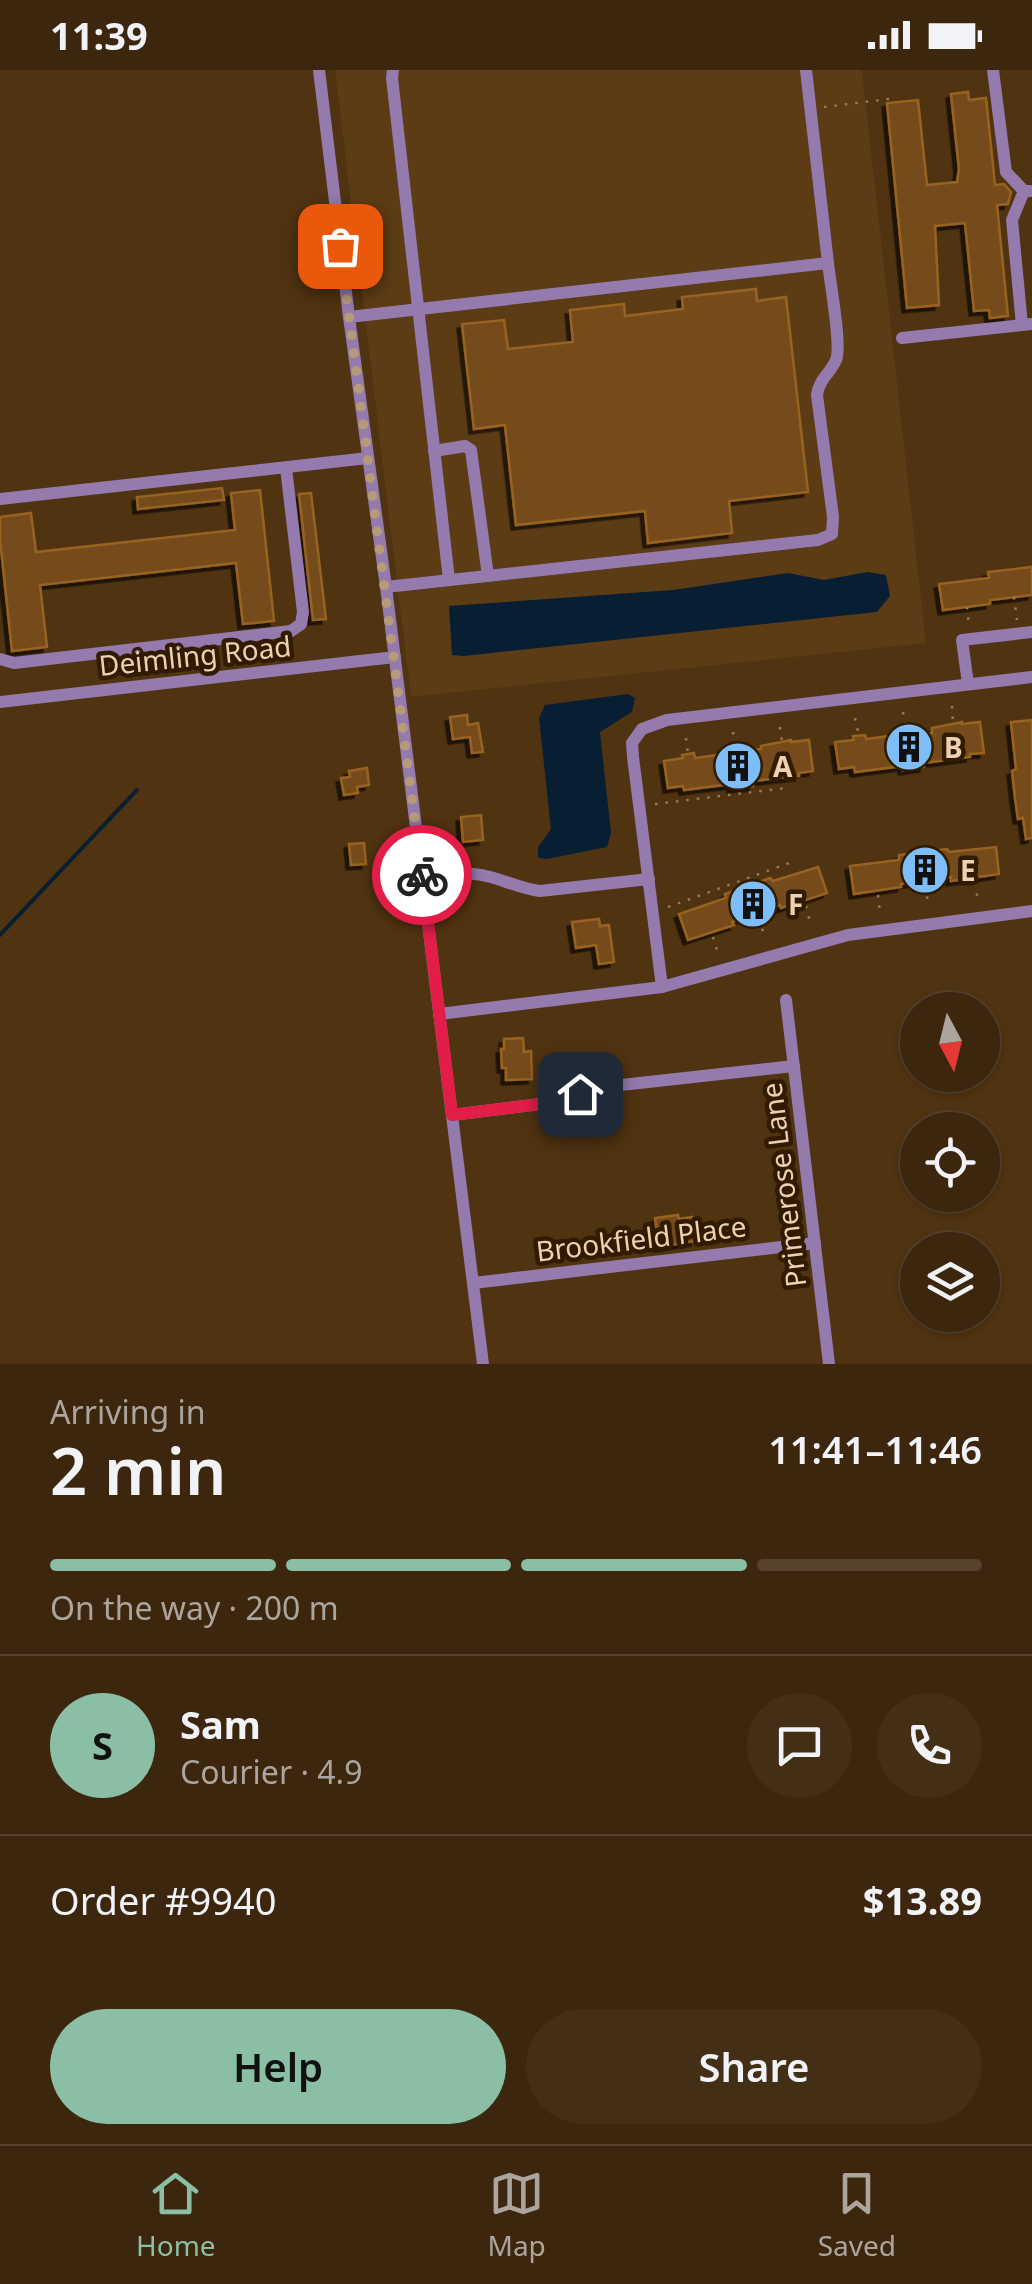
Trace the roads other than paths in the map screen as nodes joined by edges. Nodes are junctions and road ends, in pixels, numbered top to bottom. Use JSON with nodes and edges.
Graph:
{"nodes":[{"id":1,"x":319,"y":70,"type":"edge"},
{"id":2,"x":393,"y":70,"type":"edge"},
{"id":3,"x":806,"y":70,"type":"edge"},
{"id":4,"x":993,"y":70,"type":"edge"},
{"id":5,"x":1028,"y":191,"type":"edge"},
{"id":6,"x":828,"y":263,"type":"junction"},
{"id":7,"x":418,"y":310,"type":"junction"},
{"id":8,"x":349,"y":316,"type":"junction"},
{"id":9,"x":1027,"y":324,"type":"edge"},
{"id":10,"x":902,"y":338,"type":"dead end"},
{"id":11,"x":434,"y":450,"type":"junction"},
{"id":12,"x":368,"y":458,"type":"junction"},
{"id":13,"x":286,"y":468,"type":"junction"},
{"id":14,"x":0,"y":499,"type":"edge"},
{"id":15,"x":488,"y":576,"type":"junction"},
{"id":16,"x":449,"y":580,"type":"junction"},
{"id":17,"x":386,"y":587,"type":"junction"},
{"id":18,"x":1032,"y":632,"type":"edge"},
{"id":19,"x":395,"y":657,"type":"junction"},
{"id":20,"x":0,"y":659,"type":"edge"},
{"id":21,"x":1032,"y":676,"type":"edge"},
{"id":22,"x":968,"y":684,"type":"junction"},
{"id":23,"x":0,"y":702,"type":"edge"},
{"id":24,"x":422,"y":876,"type":"junction"},
{"id":25,"x":649,"y":880,"type":"junction"},
{"id":26,"x":1032,"y":911,"type":"edge"},
{"id":27,"x":662,"y":987,"type":"junction"},
{"id":28,"x":786,"y":1000,"type":"dead end"},
{"id":29,"x":439,"y":1014,"type":"junction"},
{"id":30,"x":794,"y":1066,"type":"junction"},
{"id":31,"x":452,"y":1115,"type":"junction"},
{"id":32,"x":814,"y":1243,"type":"junction"},
{"id":33,"x":472,"y":1283,"type":"junction"},
{"id":34,"x":483,"y":1364,"type":"edge"},
{"id":35,"x":829,"y":1364,"type":"edge"}],
"edges":[{"from":1,"to":8,"type":"street"},
{"from":2,"to":7,"type":"street"},
{"from":3,"to":6,"type":"street"},
{"from":4,"to":5,"type":"street"},
{"from":5,"to":9,"type":"street"},
{"from":6,"to":7,"type":"street"},
{"from":6,"to":15,"type":"street"},
{"from":7,"to":8,"type":"street"},
{"from":7,"to":11,"type":"street"},
{"from":8,"to":12,"type":"street"},
{"from":9,"to":10,"type":"street"},
{"from":11,"to":15,"type":"street"},
{"from":11,"to":16,"type":"street"},
{"from":12,"to":13,"type":"street"},
{"from":12,"to":17,"type":"street"},
{"from":13,"to":14,"type":"street"},
{"from":13,"to":20,"type":"street"},
{"from":15,"to":16,"type":"street"},
{"from":16,"to":17,"type":"street"},
{"from":17,"to":19,"type":"street"},
{"from":18,"to":22,"type":"street"},
{"from":19,"to":23,"type":"street","name":"Deimling Road"},
{"from":19,"to":24,"type":"street"},
{"from":21,"to":22,"type":"street"},
{"from":22,"to":25,"type":"street"},
{"from":24,"to":25,"type":"street"},
{"from":24,"to":29,"type":"street"},
{"from":25,"to":27,"type":"street"},
{"from":26,"to":27,"type":"street"},
{"from":27,"to":29,"type":"street"},
{"from":28,"to":30,"type":"street","name":"Primerose Lane"},
{"from":29,"to":31,"type":"street"},
{"from":30,"to":31,"type":"street"},
{"from":30,"to":32,"type":"street","name":"Primerose Lane"},
{"from":31,"to":33,"type":"street"},
{"from":32,"to":33,"type":"street","name":"Brookfield Place"},
{"from":32,"to":35,"type":"street","name":"Primerose Lane"},
{"from":33,"to":34,"type":"street"}]}
